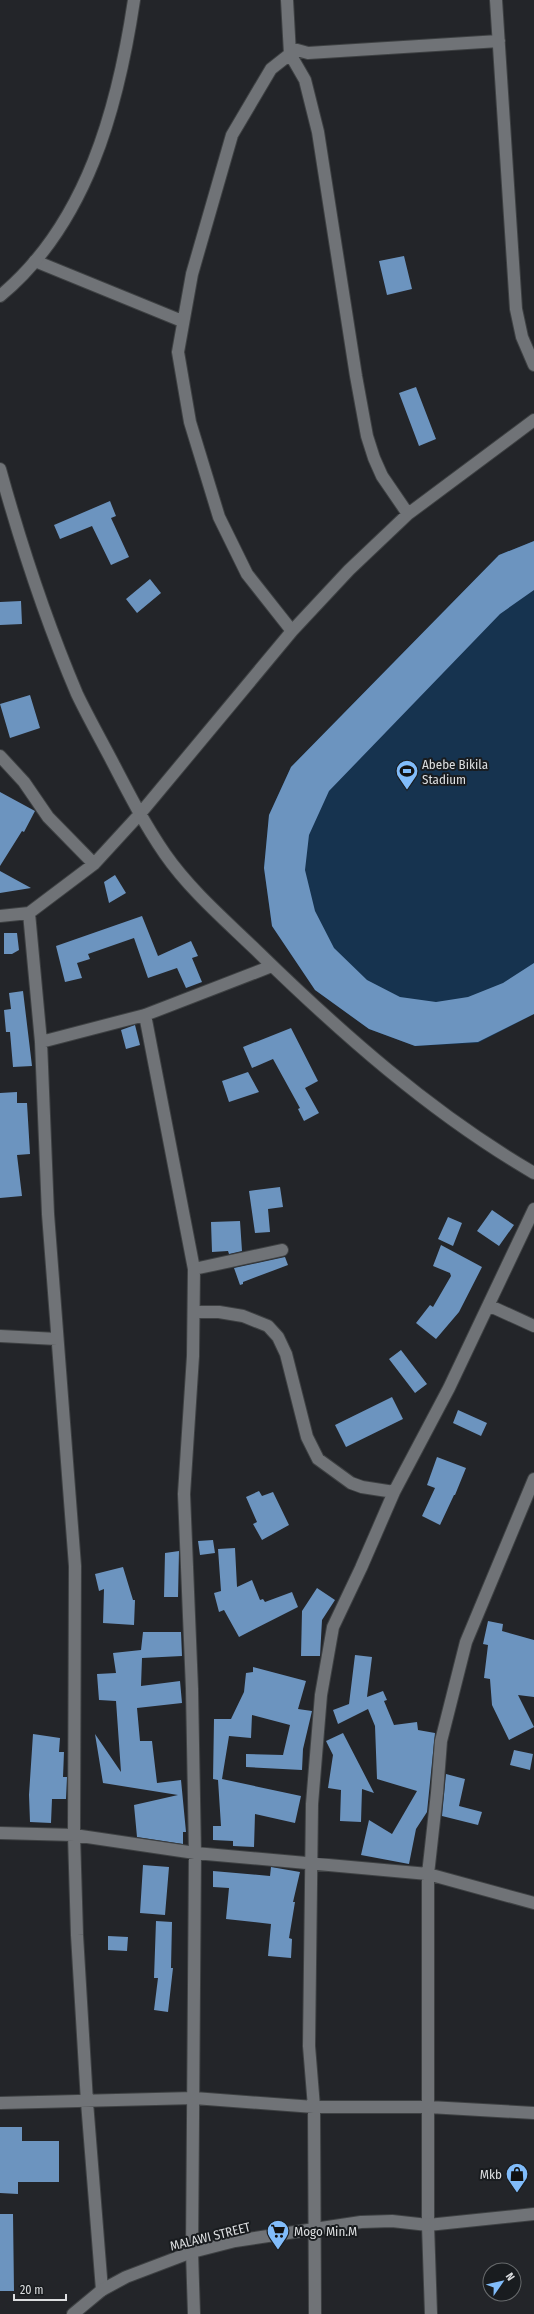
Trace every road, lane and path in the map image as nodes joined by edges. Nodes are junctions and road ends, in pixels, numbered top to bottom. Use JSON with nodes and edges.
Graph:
{"nodes":[{"id":1,"x":134,"y":0,"type":"edge"},
{"id":2,"x":287,"y":0,"type":"edge"},
{"id":3,"x":496,"y":0,"type":"edge"},
{"id":4,"x":499,"y":41,"type":"junction"},
{"id":5,"x":290,"y":51,"type":"junction"},
{"id":6,"x":35,"y":261,"type":"junction"},
{"id":7,"x":0,"y":296,"type":"edge"},
{"id":8,"x":182,"y":321,"type":"junction"},
{"id":9,"x":534,"y":365,"type":"edge"},
{"id":10,"x":534,"y":420,"type":"edge"},
{"id":11,"x":0,"y":469,"type":"edge"},
{"id":12,"x":408,"y":514,"type":"junction"},
{"id":13,"x":292,"y":631,"type":"junction"},
{"id":14,"x":0,"y":756,"type":"edge"},
{"id":15,"x":139,"y":815,"type":"junction"},
{"id":16,"x":94,"y":864,"type":"junction"},
{"id":17,"x":29,"y":913,"type":"junction"},
{"id":18,"x":0,"y":916,"type":"edge"},
{"id":19,"x":272,"y":966,"type":"junction"},
{"id":20,"x":145,"y":1015,"type":"junction"},
{"id":21,"x":41,"y":1042,"type":"junction"},
{"id":22,"x":534,"y":1173,"type":"edge"},
{"id":23,"x":534,"y":1210,"type":"edge"},
{"id":24,"x":282,"y":1250,"type":"dead end"},
{"id":25,"x":194,"y":1269,"type":"junction"},
{"id":26,"x":490,"y":1306,"type":"junction"},
{"id":27,"x":194,"y":1312,"type":"junction"},
{"id":28,"x":534,"y":1326,"type":"edge"},
{"id":29,"x":0,"y":1336,"type":"edge"},
{"id":30,"x":56,"y":1339,"type":"junction"},
{"id":31,"x":534,"y":1479,"type":"edge"},
{"id":32,"x":394,"y":1492,"type":"junction"},
{"id":33,"x":0,"y":1833,"type":"edge"},
{"id":34,"x":74,"y":1835,"type":"junction"},
{"id":35,"x":195,"y":1853,"type":"junction"},
{"id":36,"x":311,"y":1865,"type":"junction"},
{"id":37,"x":428,"y":1874,"type":"junction"},
{"id":38,"x":534,"y":1903,"type":"edge"},
{"id":39,"x":194,"y":2098,"type":"junction"},
{"id":40,"x":0,"y":2102,"type":"edge"},
{"id":41,"x":87,"y":2102,"type":"junction"},
{"id":42,"x":314,"y":2107,"type":"junction"},
{"id":43,"x":428,"y":2107,"type":"junction"},
{"id":44,"x":534,"y":2113,"type":"edge"},
{"id":45,"x":534,"y":2214,"type":"edge"},
{"id":46,"x":428,"y":2225,"type":"junction"},
{"id":47,"x":316,"y":2229,"type":"junction"},
{"id":48,"x":192,"y":2252,"type":"junction"},
{"id":49,"x":102,"y":2290,"type":"junction"},
{"id":50,"x":75,"y":2313,"type":"edge"},
{"id":51,"x":194,"y":2314,"type":"edge"},
{"id":52,"x":315,"y":2314,"type":"edge"},
{"id":53,"x":431,"y":2314,"type":"edge"}],
"edges":[{"from":1,"to":6,"type":"street"},
{"from":2,"to":5,"type":"street"},
{"from":3,"to":4,"type":"street"},
{"from":4,"to":5,"type":"street"},
{"from":4,"to":9,"type":"street"},
{"from":5,"to":8,"type":"street"},
{"from":5,"to":12,"type":"street"},
{"from":6,"to":7,"type":"street"},
{"from":6,"to":8,"type":"street"},
{"from":8,"to":13,"type":"street"},
{"from":10,"to":12,"type":"street"},
{"from":11,"to":15,"type":"street"},
{"from":12,"to":13,"type":"street"},
{"from":13,"to":15,"type":"street"},
{"from":14,"to":16,"type":"street"},
{"from":15,"to":16,"type":"street"},
{"from":15,"to":19,"type":"street"},
{"from":16,"to":17,"type":"street"},
{"from":17,"to":18,"type":"street"},
{"from":17,"to":21,"type":"street"},
{"from":19,"to":20,"type":"street"},
{"from":19,"to":22,"type":"street"},
{"from":20,"to":21,"type":"street"},
{"from":20,"to":25,"type":"street"},
{"from":21,"to":30,"type":"street"},
{"from":23,"to":26,"type":"street"},
{"from":24,"to":25,"type":"street"},
{"from":25,"to":27,"type":"street"},
{"from":26,"to":28,"type":"street"},
{"from":26,"to":32,"type":"street"},
{"from":27,"to":32,"type":"street"},
{"from":27,"to":35,"type":"street"},
{"from":29,"to":30,"type":"street"},
{"from":30,"to":34,"type":"street"},
{"from":31,"to":37,"type":"street"},
{"from":32,"to":36,"type":"street"},
{"from":33,"to":34,"type":"street"},
{"from":34,"to":35,"type":"street"},
{"from":34,"to":41,"type":"street"},
{"from":35,"to":36,"type":"street"},
{"from":35,"to":39,"type":"street"},
{"from":36,"to":37,"type":"street"},
{"from":36,"to":42,"type":"street"},
{"from":37,"to":38,"type":"street"},
{"from":37,"to":43,"type":"street"},
{"from":39,"to":41,"type":"street"},
{"from":39,"to":42,"type":"street"},
{"from":39,"to":48,"type":"street"},
{"from":40,"to":41,"type":"street"},
{"from":41,"to":49,"type":"street"},
{"from":42,"to":43,"type":"street"},
{"from":42,"to":47,"type":"street"},
{"from":43,"to":44,"type":"street"},
{"from":43,"to":46,"type":"street"},
{"from":45,"to":46,"type":"street","name":"MALAWI STREET"},
{"from":46,"to":47,"type":"street","name":"MALAWI STREET"},
{"from":46,"to":53,"type":"street"},
{"from":47,"to":48,"type":"street","name":"MALAWI STREET"},
{"from":47,"to":52,"type":"street"},
{"from":48,"to":49,"type":"street","name":"MALAWI STREET"},
{"from":48,"to":51,"type":"street"},
{"from":49,"to":50,"type":"street","name":"MALAWI STREET"}]}
